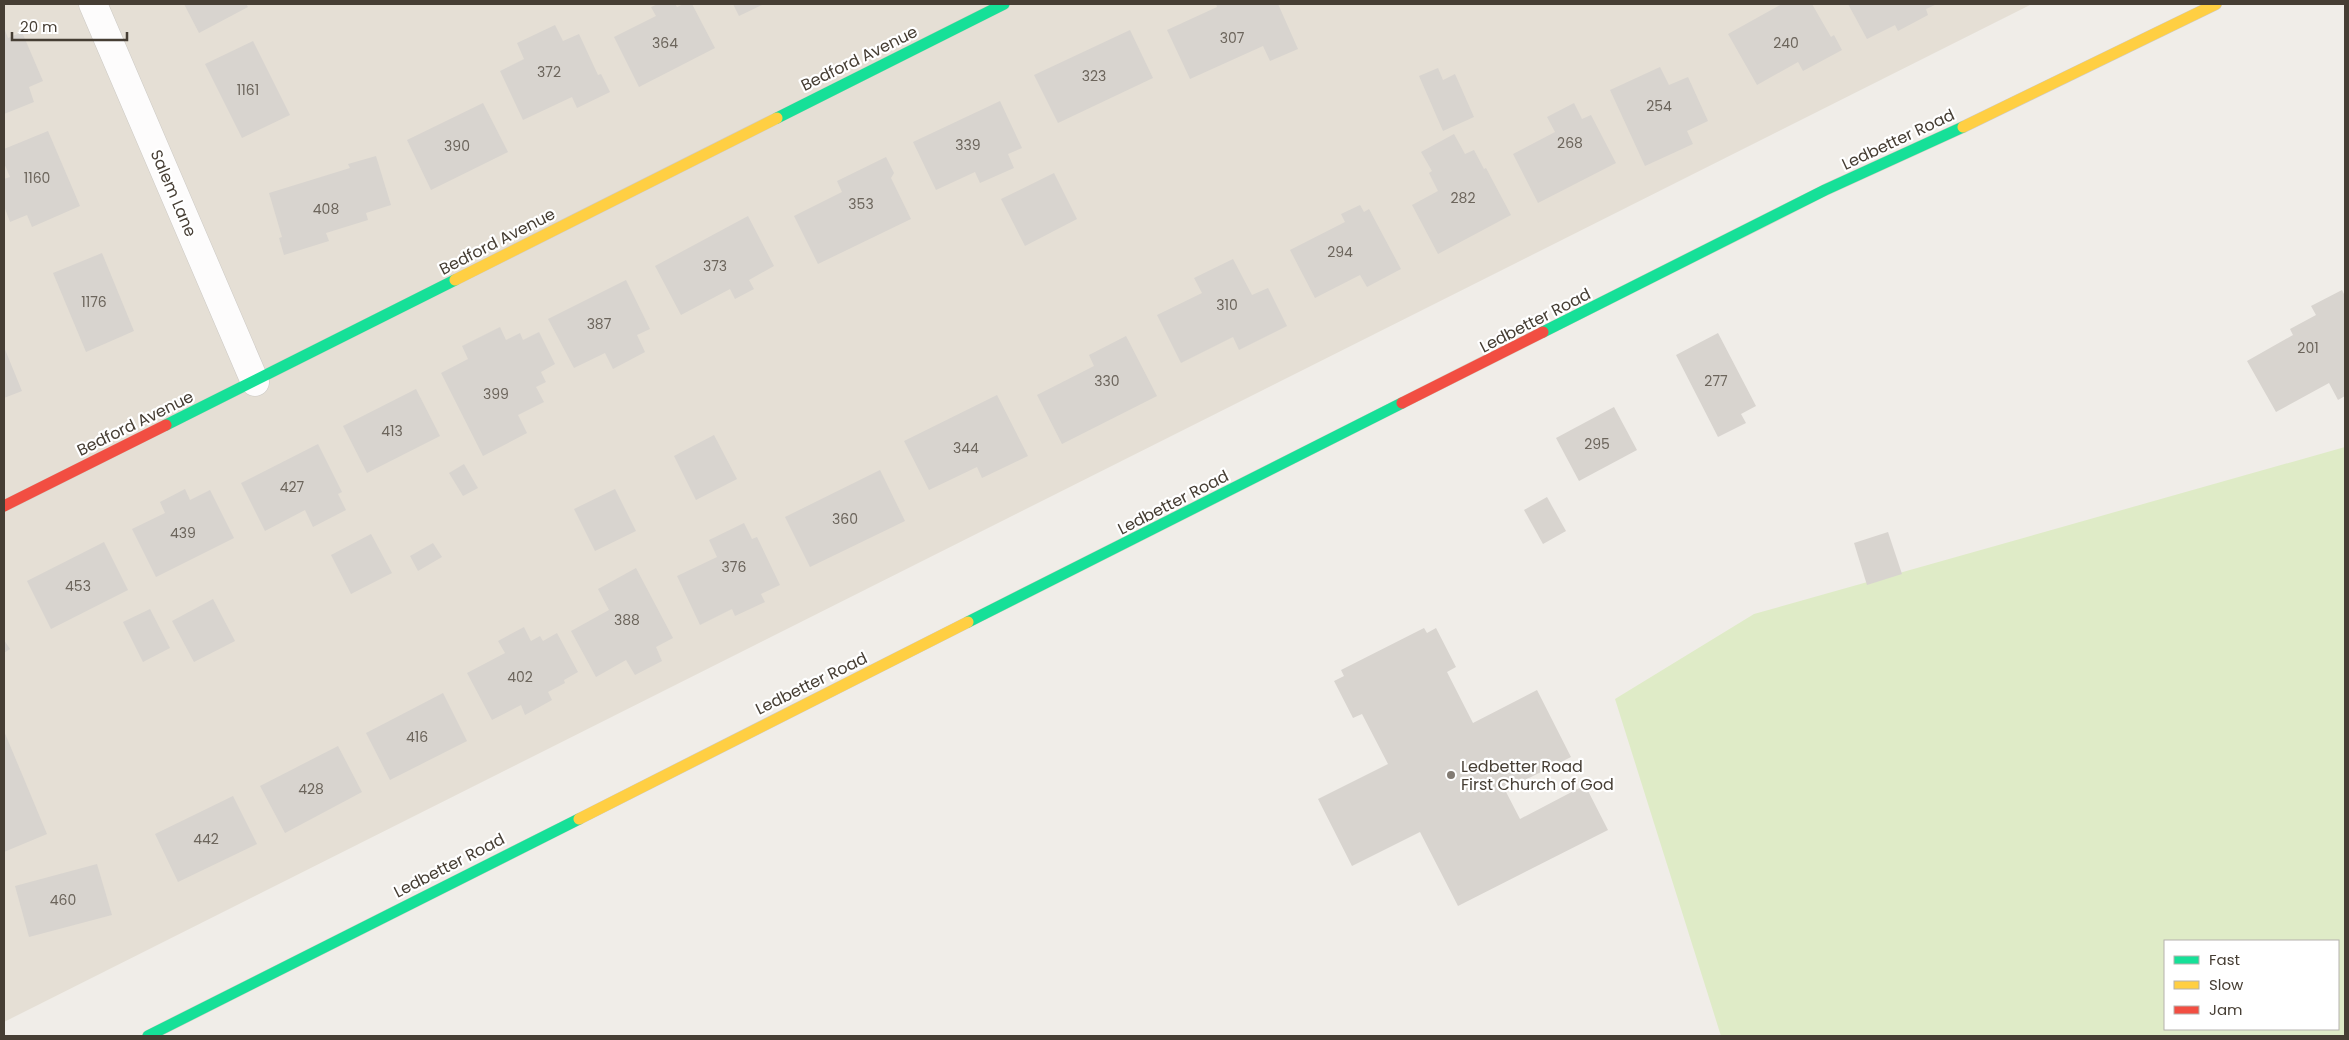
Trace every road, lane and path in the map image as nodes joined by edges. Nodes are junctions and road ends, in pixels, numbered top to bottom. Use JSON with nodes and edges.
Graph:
{"nodes":[{"id":1,"x":93,"y":4,"type":"edge"},
{"id":2,"x":1004,"y":4,"type":"edge"},
{"id":3,"x":2216,"y":4,"type":"edge"},
{"id":4,"x":255,"y":382,"type":"junction"},
{"id":5,"x":4,"y":506,"type":"edge"},
{"id":6,"x":148,"y":1036,"type":"edge"}],
"edges":[{"from":1,"to":4,"type":"street","name":"Salem Lane"},
{"from":2,"to":4,"type":"street","name":"Bedford Avenue"},
{"from":3,"to":6,"type":"street","name":"Ledbetter Road"},
{"from":4,"to":5,"type":"street","name":"Bedford Avenue"}]}
